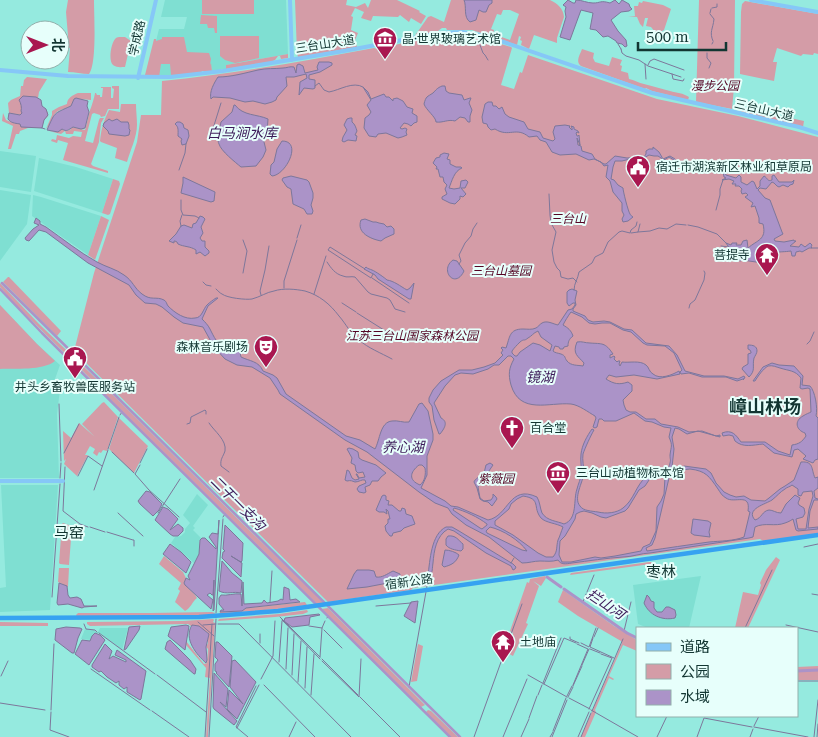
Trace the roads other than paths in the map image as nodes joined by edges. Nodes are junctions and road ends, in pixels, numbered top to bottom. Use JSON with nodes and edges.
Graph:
{"nodes":[{"id":1,"x":157,"y":0,"type":"edge"},
{"id":2,"x":291,"y":0,"type":"edge"},
{"id":3,"x":751,"y":0,"type":"edge"},
{"id":4,"x":760,"y":0,"type":"edge"},
{"id":5,"x":818,"y":12,"type":"edge"},
{"id":6,"x":293,"y":60,"type":"junction"},
{"id":7,"x":0,"y":71,"type":"edge"},
{"id":8,"x":139,"y":78,"type":"junction"},
{"id":9,"x":818,"y":133,"type":"edge"},
{"id":10,"x":0,"y":482,"type":"edge"},
{"id":11,"x":63,"y":482,"type":"dead end"},
{"id":12,"x":818,"y":536,"type":"edge"},
{"id":13,"x":426,"y":591,"type":"junction"},
{"id":14,"x":0,"y":619,"type":"edge"}],
"edges":[{"from":1,"to":8,"type":"main road","name":"学成路"},
{"from":2,"to":6,"type":"main road"},
{"from":3,"to":5,"type":"main road"},
{"from":4,"to":5,"type":"main road"},
{"from":6,"to":8,"type":"main road","name":"三台山大道"},
{"from":6,"to":9,"type":"main road","name":"三台山大道"},
{"from":7,"to":8,"type":"main road","name":"三台山大道"},
{"from":10,"to":11,"type":"main road"},
{"from":12,"to":13,"type":"highway","name":"宿新公路"},
{"from":12,"to":13,"type":"highway","name":"宿新公路"},
{"from":13,"to":14,"type":"highway","name":"宿新公路"}]}
